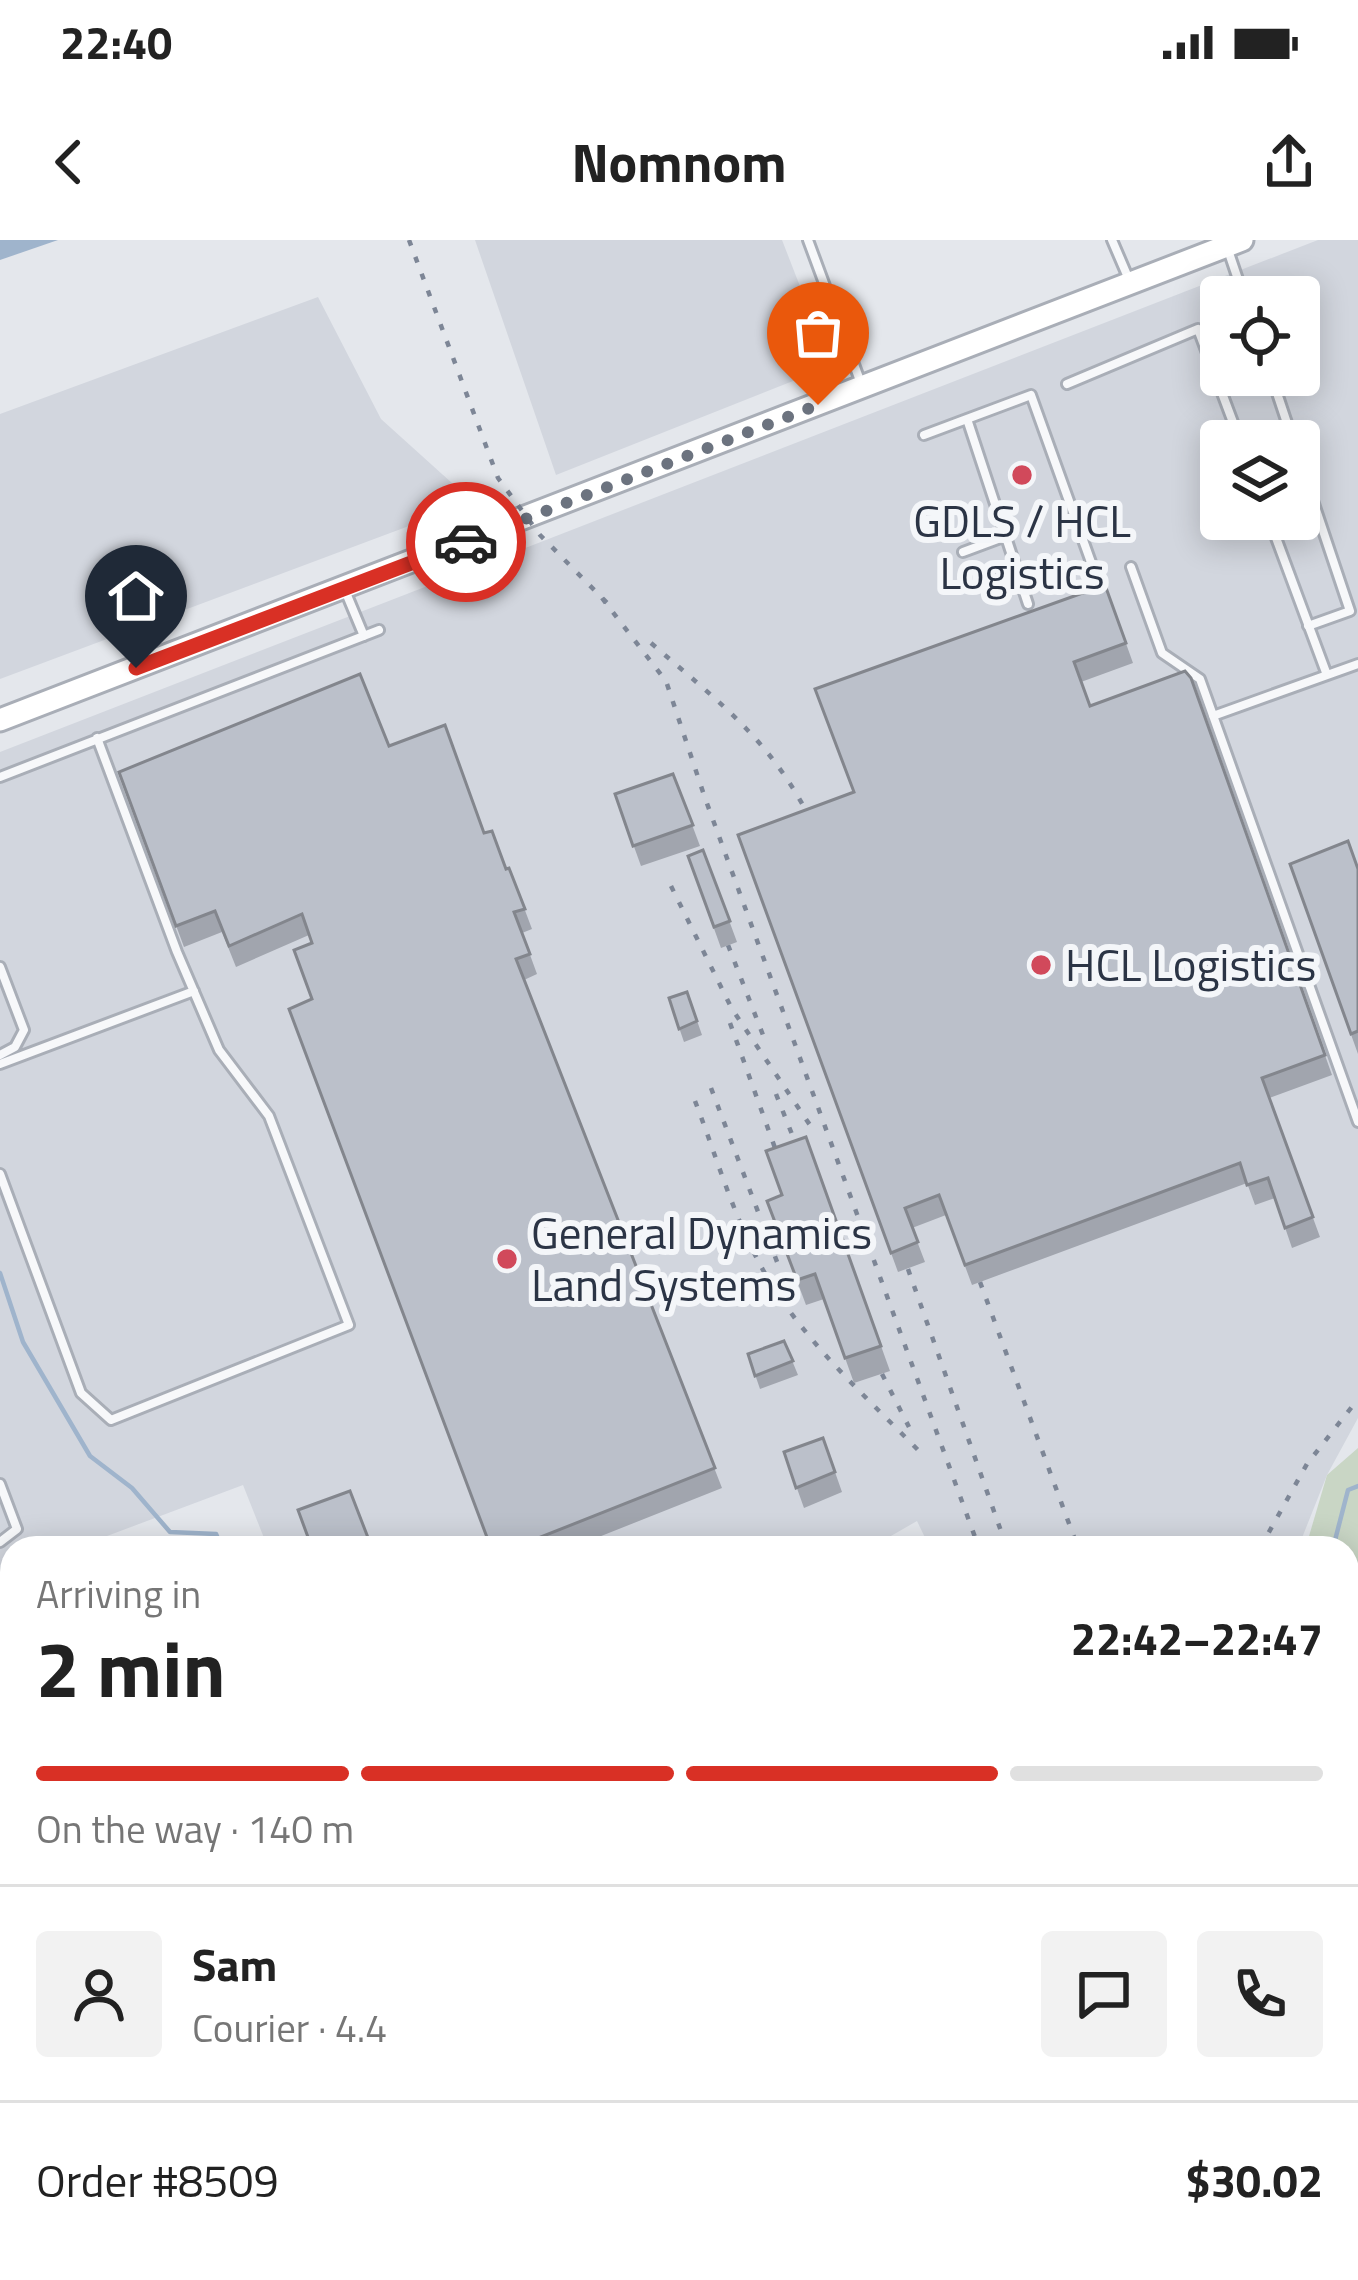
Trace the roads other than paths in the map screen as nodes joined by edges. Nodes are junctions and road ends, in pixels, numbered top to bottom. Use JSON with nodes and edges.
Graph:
{"nodes":[{"id":1,"x":808,"y":240,"type":"edge"},
{"id":2,"x":1112,"y":240,"type":"edge"},
{"id":3,"x":1234,"y":243,"type":"edge"},
{"id":4,"x":1240,"y":276,"type":"edge"},
{"id":5,"x":1131,"y":284,"type":"junction"},
{"id":6,"x":1067,"y":384,"type":"dead end"},
{"id":7,"x":862,"y":388,"type":"junction"},
{"id":8,"x":967,"y":419,"type":"junction"},
{"id":9,"x":1232,"y":420,"type":"edge"},
{"id":10,"x":924,"y":434,"type":"dead end"},
{"id":11,"x":1320,"y":522,"type":"edge"},
{"id":12,"x":1006,"y":536,"type":"junction"},
{"id":13,"x":1277,"y":540,"type":"edge"},
{"id":14,"x":963,"y":552,"type":"dead end"},
{"id":15,"x":1131,"y":567,"type":"dead end"},
{"id":16,"x":1097,"y":579,"type":"dead end"},
{"id":17,"x":344,"y":588,"type":"junction"},
{"id":18,"x":1028,"y":604,"type":"dead end"},
{"id":19,"x":1308,"y":626,"type":"junction"},
{"id":20,"x":379,"y":630,"type":"dead end"},
{"id":21,"x":364,"y":636,"type":"junction"},
{"id":22,"x":1358,"y":664,"type":"edge"},
{"id":23,"x":1327,"y":675,"type":"junction"},
{"id":24,"x":1213,"y":716,"type":"junction"},
{"id":25,"x":0,"y":720,"type":"edge"},
{"id":26,"x":97,"y":738,"type":"junction"},
{"id":27,"x":0,"y":777,"type":"edge"},
{"id":28,"x":0,"y":968,"type":"edge"},
{"id":29,"x":194,"y":991,"type":"junction"},
{"id":30,"x":0,"y":1055,"type":"edge"},
{"id":31,"x":0,"y":1064,"type":"edge"},
{"id":32,"x":1358,"y":1122,"type":"edge"},
{"id":33,"x":0,"y":1174,"type":"edge"},
{"id":34,"x":0,"y":1484,"type":"edge"},
{"id":35,"x":7,"y":1536,"type":"edge"}],
"edges":[{"from":1,"to":7,"type":"lane"},
{"from":2,"to":5,"type":"lane"},
{"from":3,"to":4,"type":"lane"},
{"from":3,"to":5,"type":"main road"},
{"from":5,"to":7,"type":"main road"},
{"from":6,"to":9,"type":"lane"},
{"from":7,"to":17,"type":"main road"},
{"from":8,"to":10,"type":"lane"},
{"from":8,"to":12,"type":"lane"},
{"from":8,"to":16,"type":"lane"},
{"from":11,"to":19,"type":"lane"},
{"from":12,"to":14,"type":"lane"},
{"from":12,"to":18,"type":"lane"},
{"from":13,"to":19,"type":"lane"},
{"from":15,"to":24,"type":"lane"},
{"from":17,"to":21,"type":"lane"},
{"from":17,"to":25,"type":"main road"},
{"from":19,"to":23,"type":"lane"},
{"from":20,"to":21,"type":"lane"},
{"from":21,"to":26,"type":"lane"},
{"from":22,"to":23,"type":"lane"},
{"from":23,"to":24,"type":"lane"},
{"from":24,"to":32,"type":"lane"},
{"from":26,"to":27,"type":"lane"},
{"from":26,"to":29,"type":"lane"},
{"from":28,"to":30,"type":"lane"},
{"from":29,"to":31,"type":"lane"},
{"from":29,"to":33,"type":"lane"},
{"from":34,"to":35,"type":"lane"}]}
